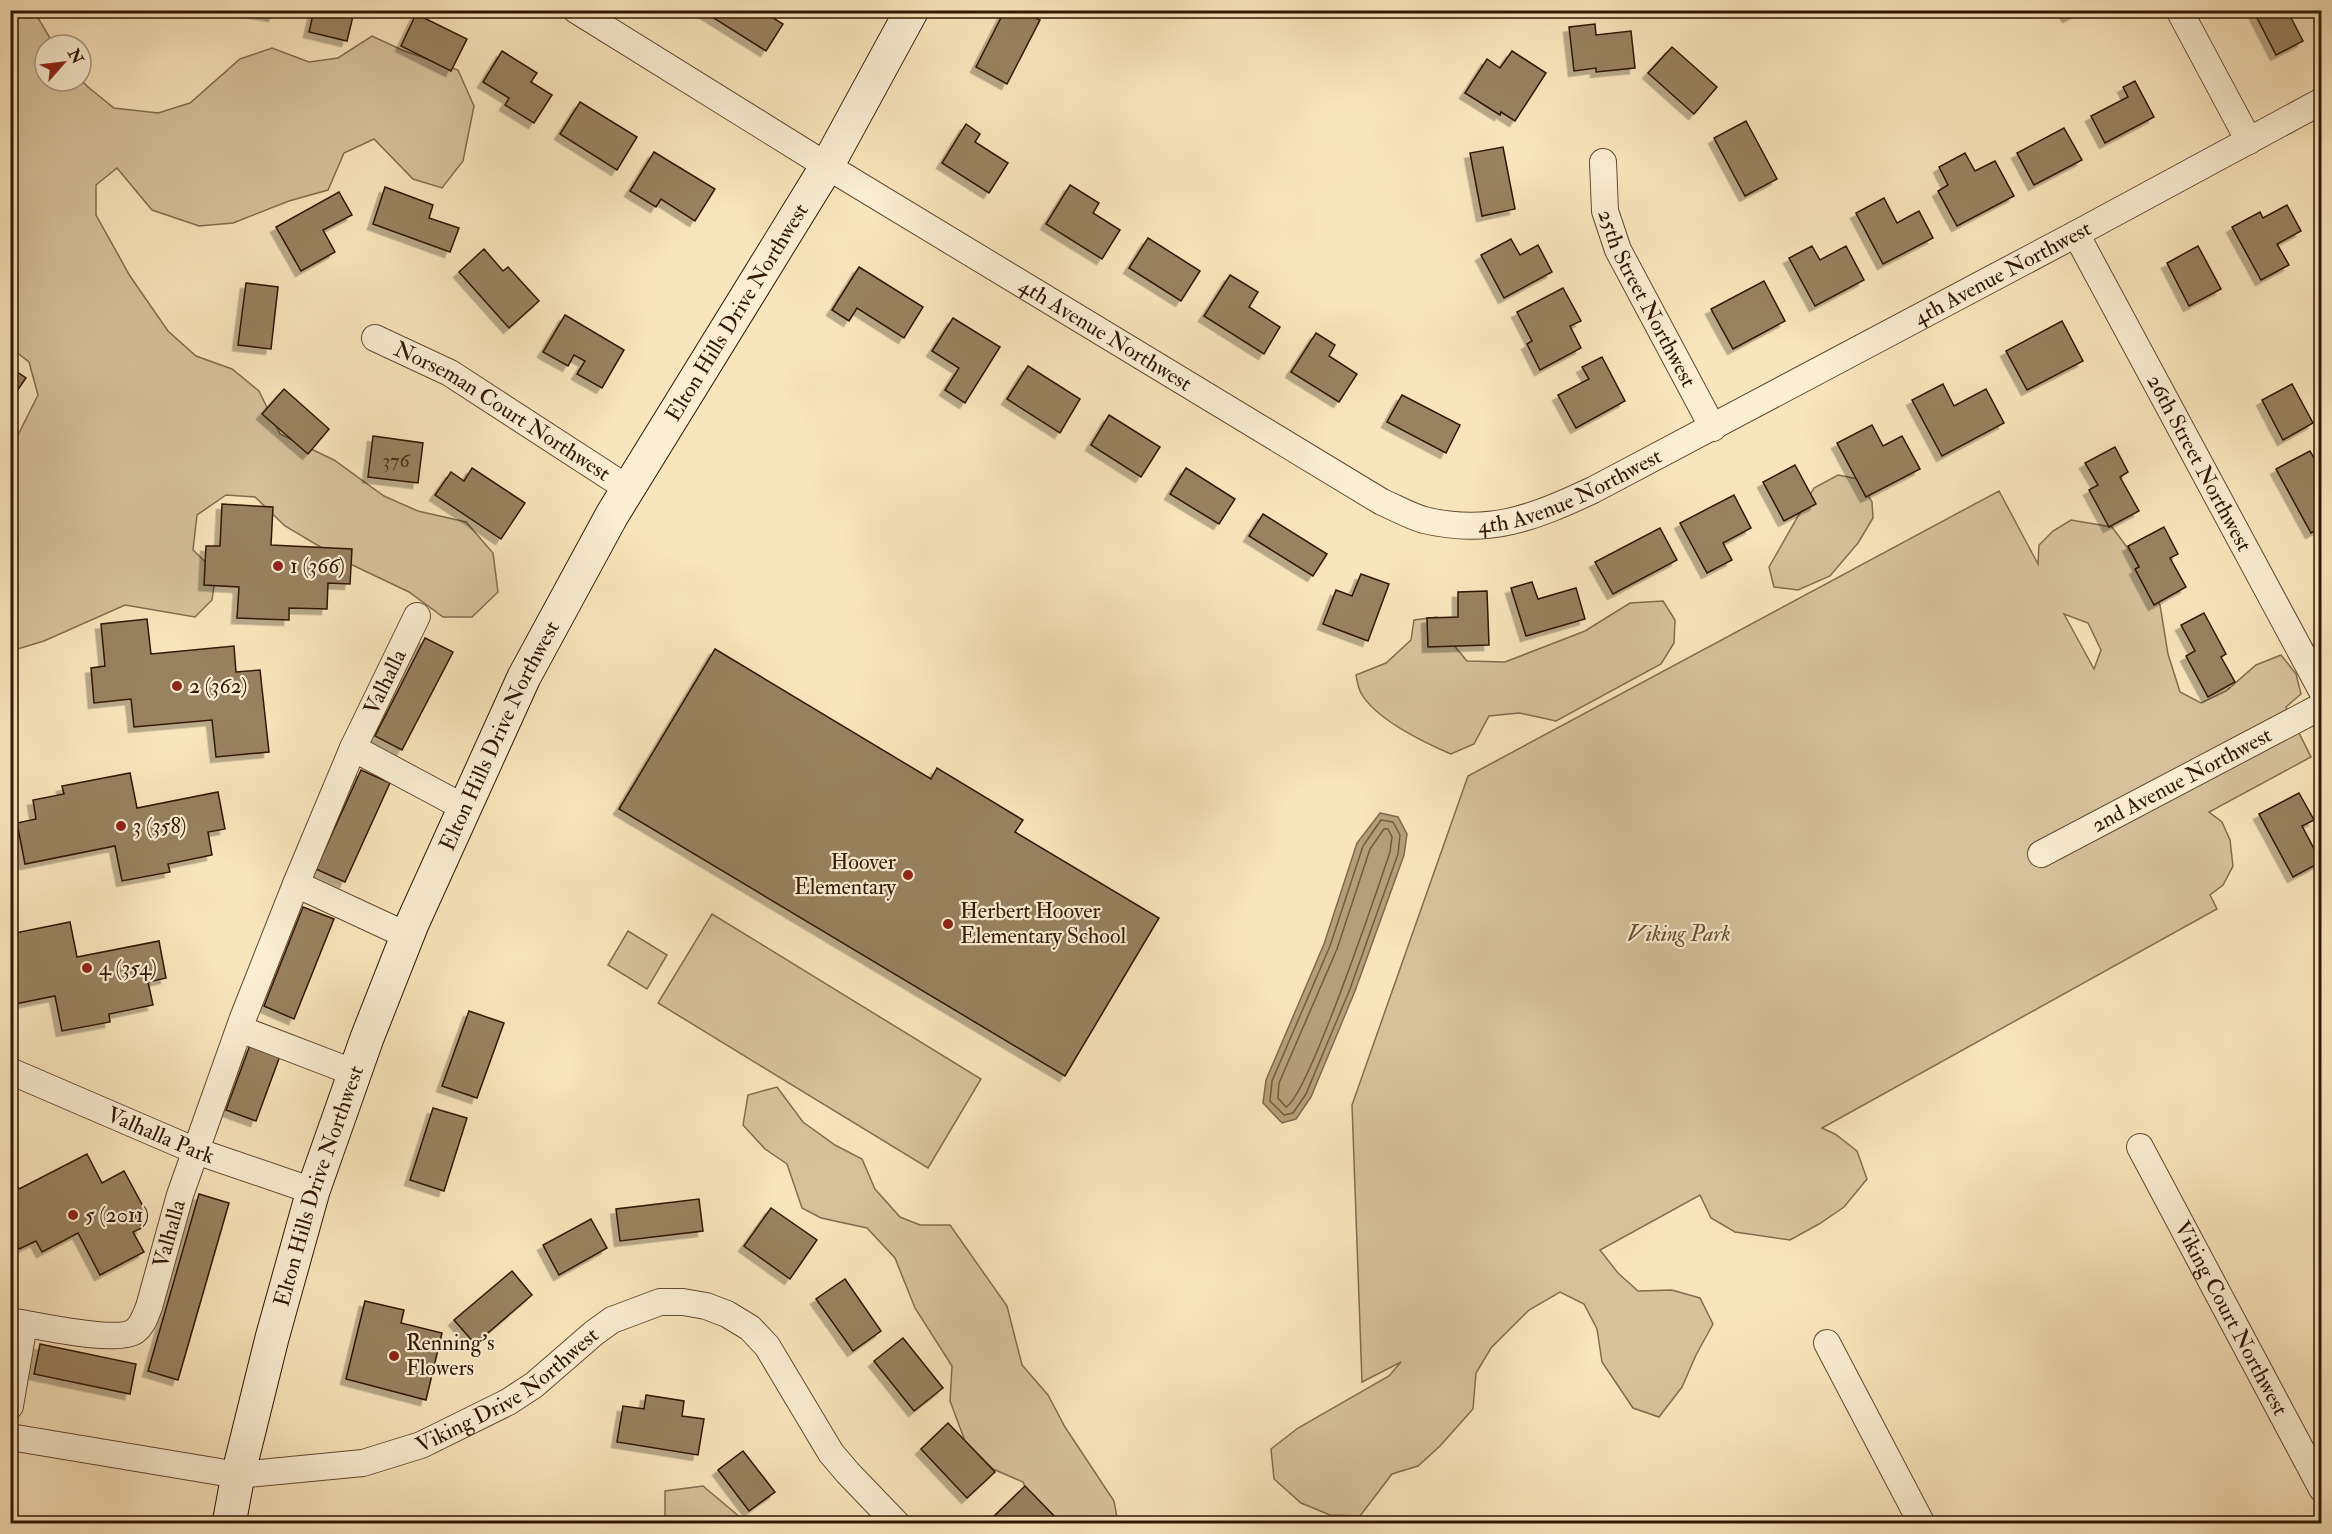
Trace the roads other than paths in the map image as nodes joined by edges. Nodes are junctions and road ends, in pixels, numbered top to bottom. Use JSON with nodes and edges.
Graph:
{"nodes":[{"id":1,"x":576,"y":10,"type":"edge"},
{"id":2,"x":912,"y":10,"type":"edge"},
{"id":3,"x":2179,"y":10,"type":"edge"},
{"id":4,"x":2322,"y":101,"type":"edge"},
{"id":5,"x":2249,"y":141,"type":"junction"},
{"id":6,"x":1603,"y":162,"type":"dead end"},
{"id":7,"x":827,"y":166,"type":"junction"},
{"id":8,"x":2076,"y":234,"type":"junction"},
{"id":9,"x":375,"y":338,"type":"dead end"},
{"id":10,"x":1713,"y":428,"type":"junction"},
{"id":11,"x":627,"y":488,"type":"junction"},
{"id":12,"x":417,"y":616,"type":"dead end"},
{"id":13,"x":2322,"y":691,"type":"edge"},
{"id":14,"x":2322,"y":706,"type":"edge"},
{"id":15,"x":353,"y":748,"type":"junction"},
{"id":16,"x":465,"y":808,"type":"junction"},
{"id":17,"x":2042,"y":854,"type":"dead end"},
{"id":18,"x":296,"y":884,"type":"junction"},
{"id":19,"x":408,"y":936,"type":"junction"},
{"id":20,"x":240,"y":1029,"type":"junction"},
{"id":21,"x":10,"y":1071,"type":"edge"},
{"id":22,"x":355,"y":1073,"type":"junction"},
{"id":23,"x":2140,"y":1147,"type":"dead end"},
{"id":24,"x":196,"y":1150,"type":"junction"},
{"id":25,"x":313,"y":1191,"type":"junction"},
{"id":26,"x":17,"y":1322,"type":"edge"},
{"id":27,"x":1827,"y":1343,"type":"dead end"},
{"id":28,"x":10,"y":1406,"type":"edge"},
{"id":29,"x":10,"y":1437,"type":"edge"},
{"id":30,"x":238,"y":1475,"type":"junction"},
{"id":31,"x":2322,"y":1488,"type":"edge"},
{"id":32,"x":228,"y":1524,"type":"edge"},
{"id":33,"x":897,"y":1524,"type":"edge"},
{"id":34,"x":1922,"y":1524,"type":"edge"}],
"edges":[{"from":1,"to":7,"type":"street","name":"4th Avenue Northwest"},
{"from":2,"to":7,"type":"main road","name":"Elton Hills Drive Northwest"},
{"from":3,"to":5,"type":"street"},
{"from":4,"to":5,"type":"street","name":"4th Avenue Northwest"},
{"from":5,"to":8,"type":"street","name":"4th Avenue Northwest"},
{"from":6,"to":10,"type":"street","name":"25th Street Northwest"},
{"from":7,"to":10,"type":"street","name":"4th Avenue Northwest"},
{"from":7,"to":11,"type":"main road","name":"Elton Hills Drive Northwest"},
{"from":8,"to":10,"type":"street","name":"4th Avenue Northwest"},
{"from":8,"to":13,"type":"street","name":"26th Street Northwest"},
{"from":9,"to":11,"type":"street","name":"Norseman Court Northwest"},
{"from":11,"to":16,"type":"main road","name":"Elton Hills Drive Northwest"},
{"from":12,"to":15,"type":"street","name":"Valhalla"},
{"from":14,"to":17,"type":"street","name":"2nd Avenue Northwest"},
{"from":15,"to":16,"type":"street"},
{"from":15,"to":18,"type":"street","name":"Valhalla"},
{"from":16,"to":19,"type":"main road","name":"Elton Hills Drive Northwest"},
{"from":18,"to":19,"type":"street"},
{"from":18,"to":20,"type":"street","name":"Valhalla"},
{"from":19,"to":22,"type":"main road","name":"Elton Hills Drive Northwest"},
{"from":20,"to":22,"type":"street"},
{"from":20,"to":24,"type":"street","name":"Valhalla"},
{"from":21,"to":24,"type":"street","name":"Valhalla Park"},
{"from":22,"to":25,"type":"main road","name":"Elton Hills Drive Northwest"},
{"from":23,"to":31,"type":"street","name":"Viking Court Northwest"},
{"from":24,"to":25,"type":"street","name":"Valhalla Park"},
{"from":24,"to":26,"type":"street","name":"Valhalla"},
{"from":25,"to":30,"type":"main road","name":"Elton Hills Drive Northwest"},
{"from":26,"to":28,"type":"street","name":"Valhalla"},
{"from":27,"to":34,"type":"street"},
{"from":29,"to":30,"type":"street","name":"Viking Drive Northwest"},
{"from":30,"to":32,"type":"main road","name":"Elton Hills Drive Northwest"},
{"from":30,"to":33,"type":"street","name":"Viking Drive Northwest"}]}
